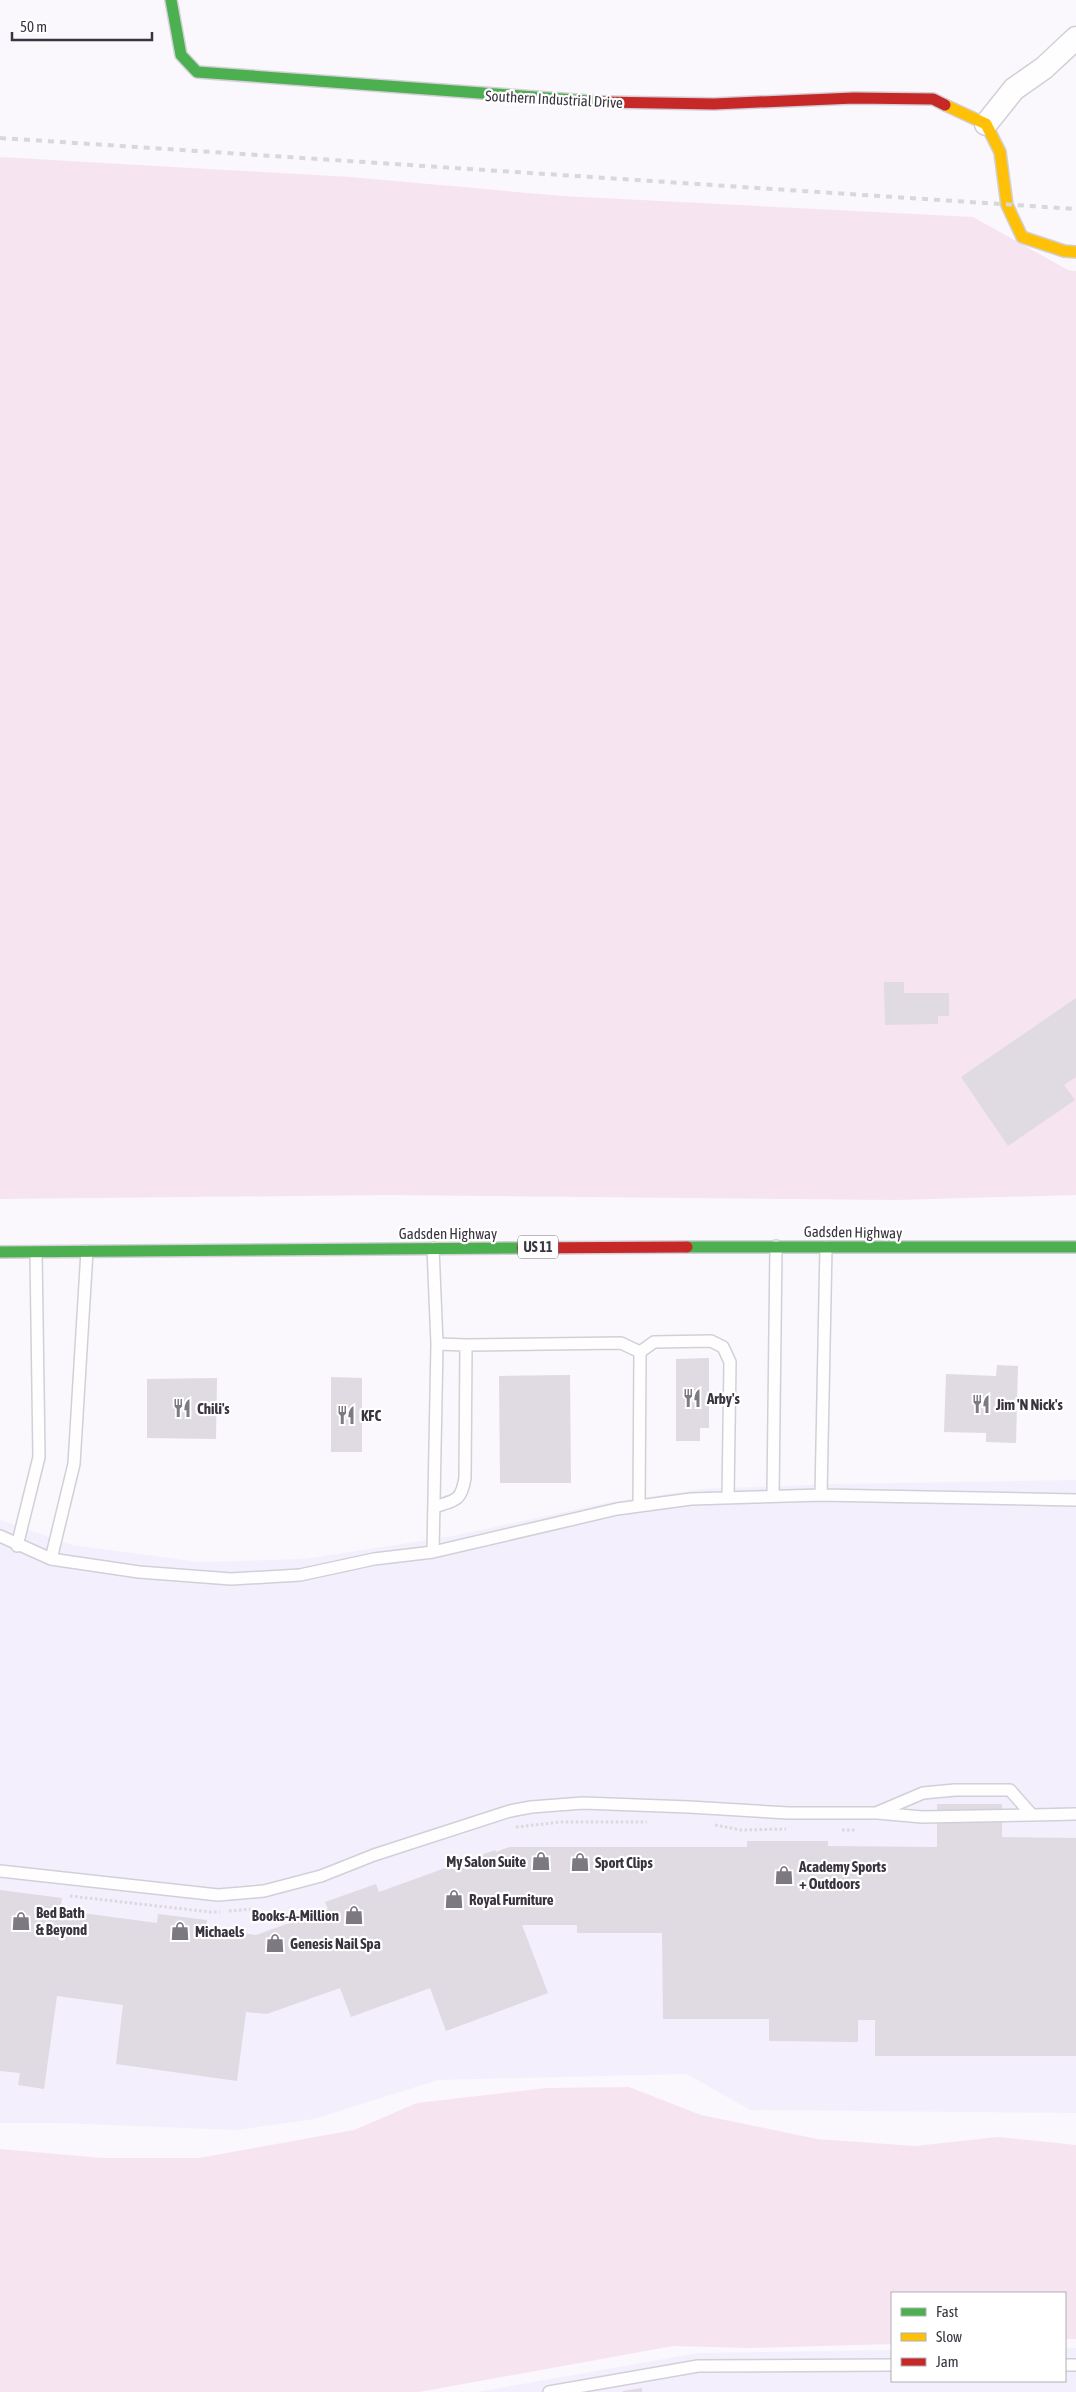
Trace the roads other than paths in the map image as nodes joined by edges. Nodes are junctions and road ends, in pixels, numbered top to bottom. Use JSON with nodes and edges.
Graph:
{"nodes":[{"id":1,"x":171,"y":0,"type":"edge"},
{"id":2,"x":1076,"y":38,"type":"edge"},
{"id":3,"x":986,"y":124,"type":"junction"},
{"id":4,"x":1076,"y":252,"type":"edge"},
{"id":5,"x":776,"y":1246,"type":"junction"},
{"id":6,"x":826,"y":1247,"type":"junction"},
{"id":7,"x":1076,"y":1247,"type":"edge"},
{"id":8,"x":432,"y":1248,"type":"junction"},
{"id":9,"x":87,"y":1251,"type":"junction"},
{"id":10,"x":0,"y":1252,"type":"edge"},
{"id":11,"x":36,"y":1253,"type":"junction"},
{"id":12,"x":437,"y":1344,"type":"junction"},
{"id":13,"x":466,"y":1345,"type":"junction"},
{"id":14,"x":640,"y":1352,"type":"junction"},
{"id":15,"x":821,"y":1495,"type":"junction"},
{"id":16,"x":773,"y":1496,"type":"junction"},
{"id":17,"x":728,"y":1497,"type":"junction"},
{"id":18,"x":1076,"y":1500,"type":"edge"},
{"id":19,"x":639,"y":1506,"type":"junction"},
{"id":20,"x":434,"y":1508,"type":"junction"},
{"id":21,"x":0,"y":1536,"type":"edge"},
{"id":22,"x":17,"y":1546,"type":"junction"},
{"id":23,"x":433,"y":1552,"type":"junction"},
{"id":24,"x":52,"y":1559,"type":"junction"},
{"id":25,"x":876,"y":1813,"type":"junction"},
{"id":26,"x":1032,"y":1814,"type":"junction"},
{"id":27,"x":1076,"y":1814,"type":"edge"},
{"id":28,"x":0,"y":1871,"type":"edge"},
{"id":29,"x":891,"y":2365,"type":"edge"},
{"id":30,"x":549,"y":2392,"type":"edge"}],
"edges":[{"from":1,"to":3,"type":"main road","name":"Southern Industrial Drive"},
{"from":2,"to":3,"type":"street"},
{"from":3,"to":4,"type":"main road"},
{"from":5,"to":6,"type":"main road","name":"Gadsden Highway","number":"US 11"},
{"from":5,"to":8,"type":"main road","name":"Gadsden Highway","number":"US 11"},
{"from":5,"to":16,"type":"lane"},
{"from":6,"to":7,"type":"main road","name":"Gadsden Highway","number":"US 11"},
{"from":6,"to":15,"type":"lane"},
{"from":8,"to":9,"type":"main road","name":"Gadsden Highway","number":"US 11"},
{"from":8,"to":12,"type":"lane"},
{"from":9,"to":11,"type":"main road","name":"Gadsden Highway","number":"US 11"},
{"from":9,"to":24,"type":"lane"},
{"from":10,"to":11,"type":"main road","name":"Gadsden Highway","number":"US 11"},
{"from":11,"to":22,"type":"lane"},
{"from":12,"to":13,"type":"lane"},
{"from":12,"to":20,"type":"lane"},
{"from":13,"to":14,"type":"lane"},
{"from":13,"to":20,"type":"lane"},
{"from":14,"to":17,"type":"lane"},
{"from":14,"to":19,"type":"lane"},
{"from":15,"to":16,"type":"lane"},
{"from":15,"to":18,"type":"lane"},
{"from":16,"to":17,"type":"lane"},
{"from":17,"to":19,"type":"lane"},
{"from":19,"to":23,"type":"lane"},
{"from":20,"to":23,"type":"lane"},
{"from":21,"to":22,"type":"lane"},
{"from":22,"to":24,"type":"lane"},
{"from":23,"to":24,"type":"lane"},
{"from":25,"to":26,"type":"lane"},
{"from":25,"to":26,"type":"lane"},
{"from":25,"to":28,"type":"lane"},
{"from":26,"to":27,"type":"lane"},
{"from":29,"to":30,"type":"lane"}]}
